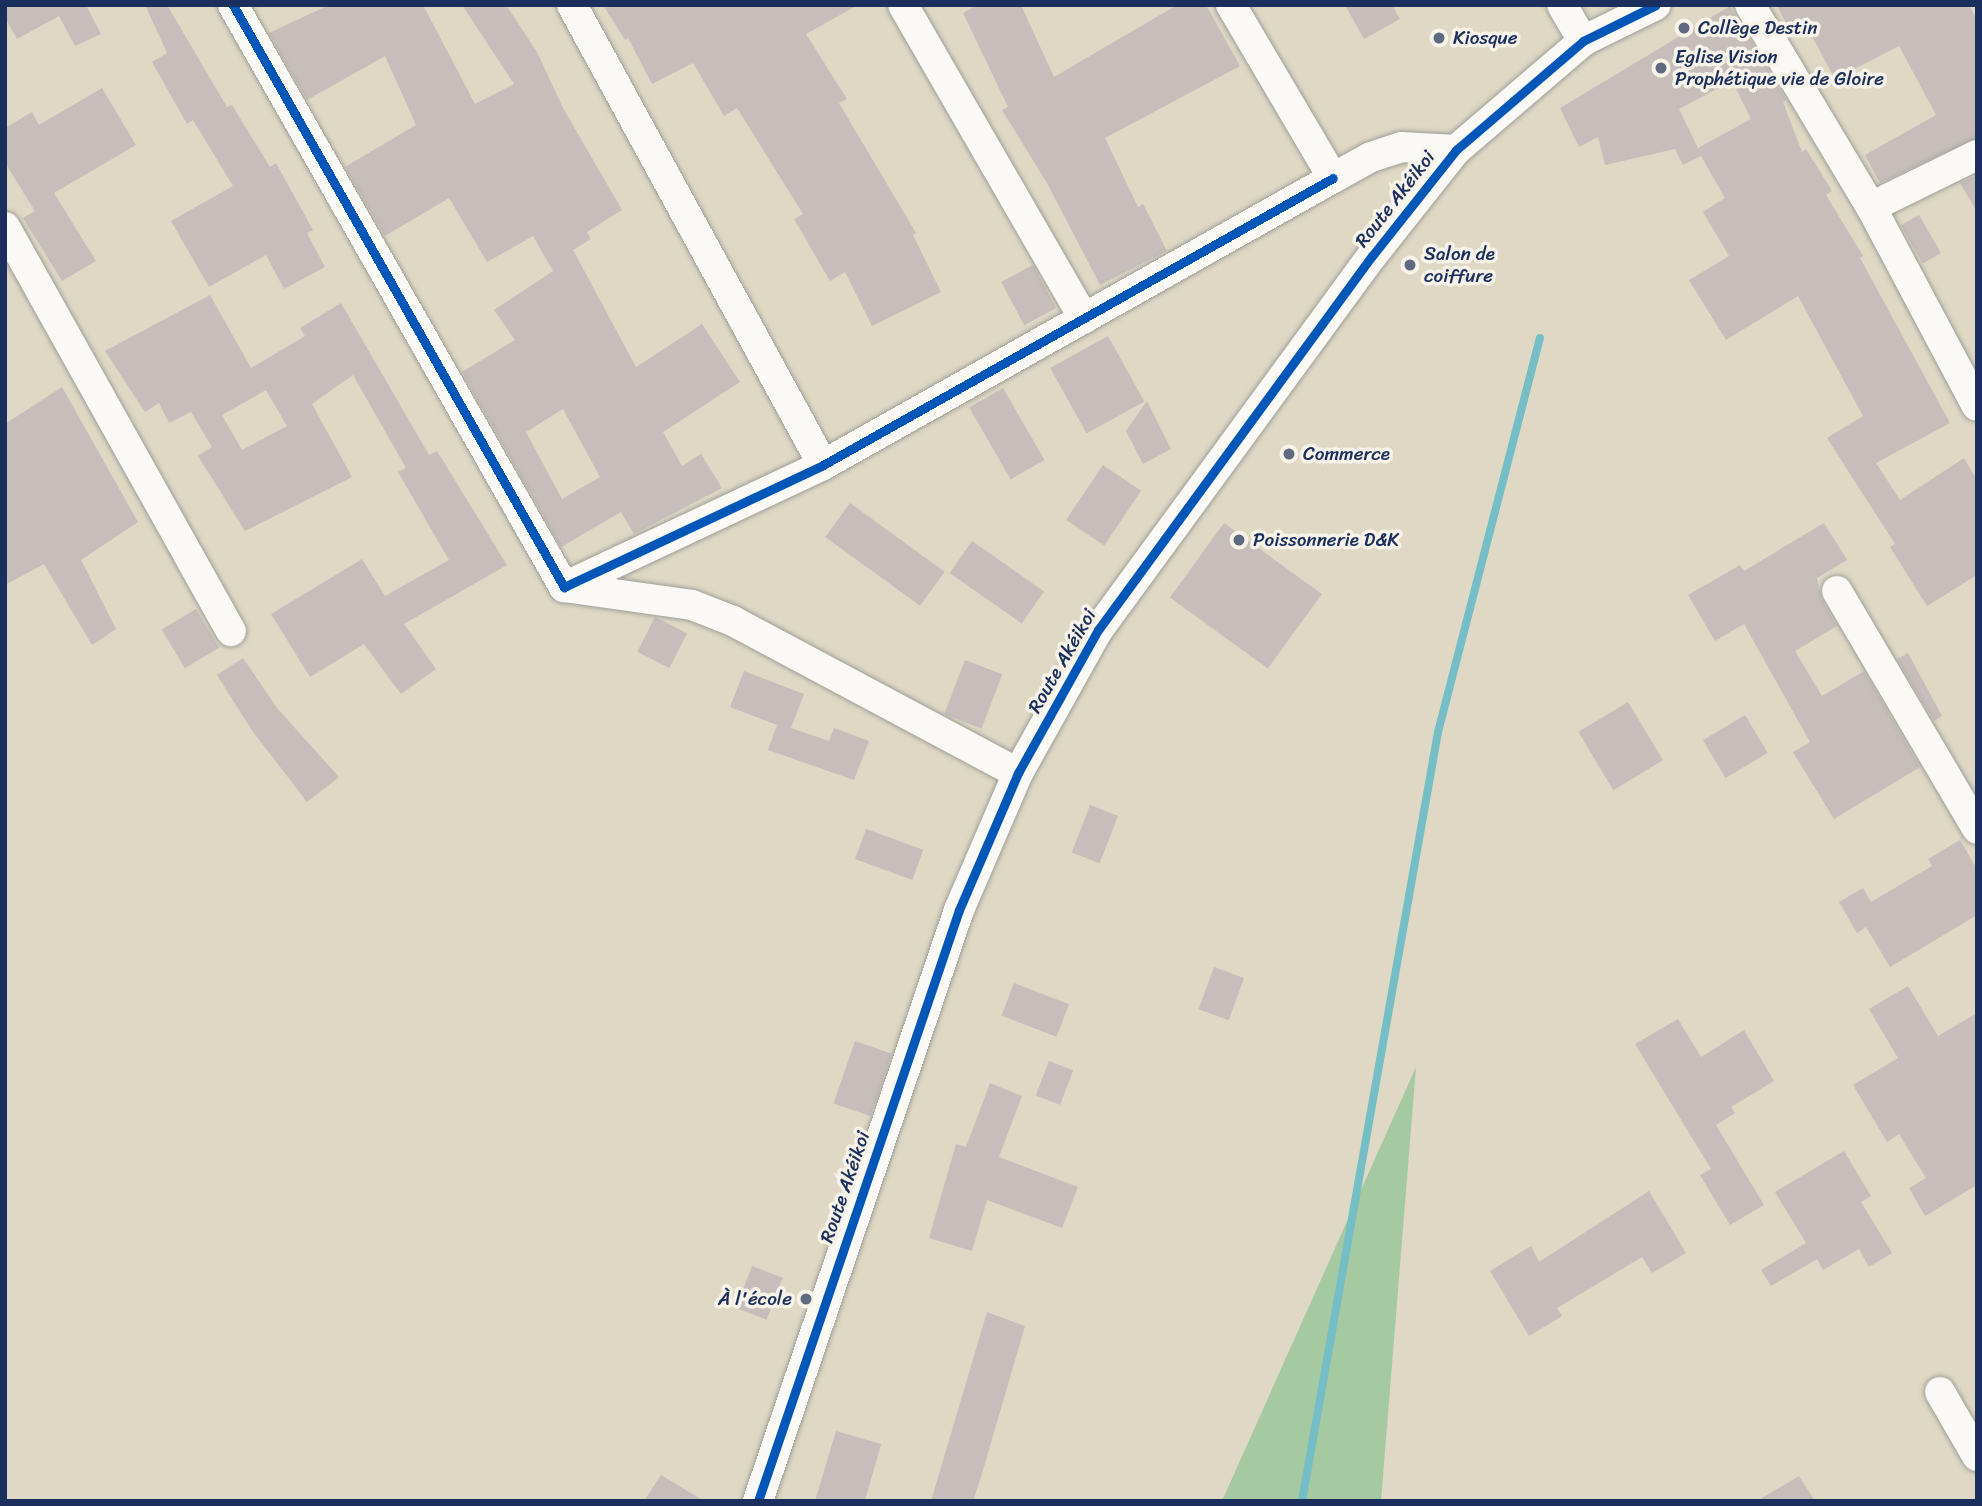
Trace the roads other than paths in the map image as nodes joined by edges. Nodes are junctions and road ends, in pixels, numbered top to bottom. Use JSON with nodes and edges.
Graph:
{"nodes":[{"id":1,"x":233,"y":5,"type":"edge"},
{"id":2,"x":572,"y":5,"type":"edge"},
{"id":3,"x":903,"y":5,"type":"edge"},
{"id":4,"x":1231,"y":5,"type":"edge"},
{"id":5,"x":1562,"y":5,"type":"edge"},
{"id":6,"x":1656,"y":5,"type":"edge"},
{"id":7,"x":1750,"y":5,"type":"edge"},
{"id":8,"x":1583,"y":41,"type":"junction"},
{"id":9,"x":1457,"y":150,"type":"junction"},
{"id":10,"x":1977,"y":155,"type":"edge"},
{"id":11,"x":1333,"y":178,"type":"junction"},
{"id":12,"x":1871,"y":207,"type":"junction"},
{"id":13,"x":5,"y":227,"type":"edge"},
{"id":14,"x":1084,"y":318,"type":"junction"},
{"id":15,"x":1977,"y":406,"type":"edge"},
{"id":16,"x":823,"y":465,"type":"junction"},
{"id":17,"x":564,"y":587,"type":"junction"},
{"id":18,"x":1837,"y":592,"type":"dead end"},
{"id":19,"x":231,"y":631,"type":"dead end"},
{"id":20,"x":1018,"y":773,"type":"junction"},
{"id":21,"x":1977,"y":829,"type":"edge"},
{"id":22,"x":1940,"y":1392,"type":"dead end"},
{"id":23,"x":1977,"y":1457,"type":"edge"},
{"id":24,"x":758,"y":1501,"type":"edge"}],
"edges":[{"from":1,"to":17,"type":"street"},
{"from":2,"to":16,"type":"street"},
{"from":3,"to":14,"type":"street"},
{"from":4,"to":11,"type":"street"},
{"from":5,"to":8,"type":"street"},
{"from":6,"to":8,"type":"street","name":"Route Akéikoi"},
{"from":7,"to":12,"type":"street"},
{"from":8,"to":9,"type":"street","name":"Route Akéikoi"},
{"from":9,"to":11,"type":"street"},
{"from":9,"to":20,"type":"street","name":"Route Akéikoi"},
{"from":10,"to":12,"type":"street"},
{"from":11,"to":14,"type":"street"},
{"from":12,"to":15,"type":"street"},
{"from":13,"to":19,"type":"street"},
{"from":14,"to":16,"type":"street"},
{"from":16,"to":17,"type":"street"},
{"from":17,"to":20,"type":"street"},
{"from":18,"to":21,"type":"street"},
{"from":20,"to":24,"type":"street","name":"Route Akéikoi"},
{"from":22,"to":23,"type":"street"}]}
